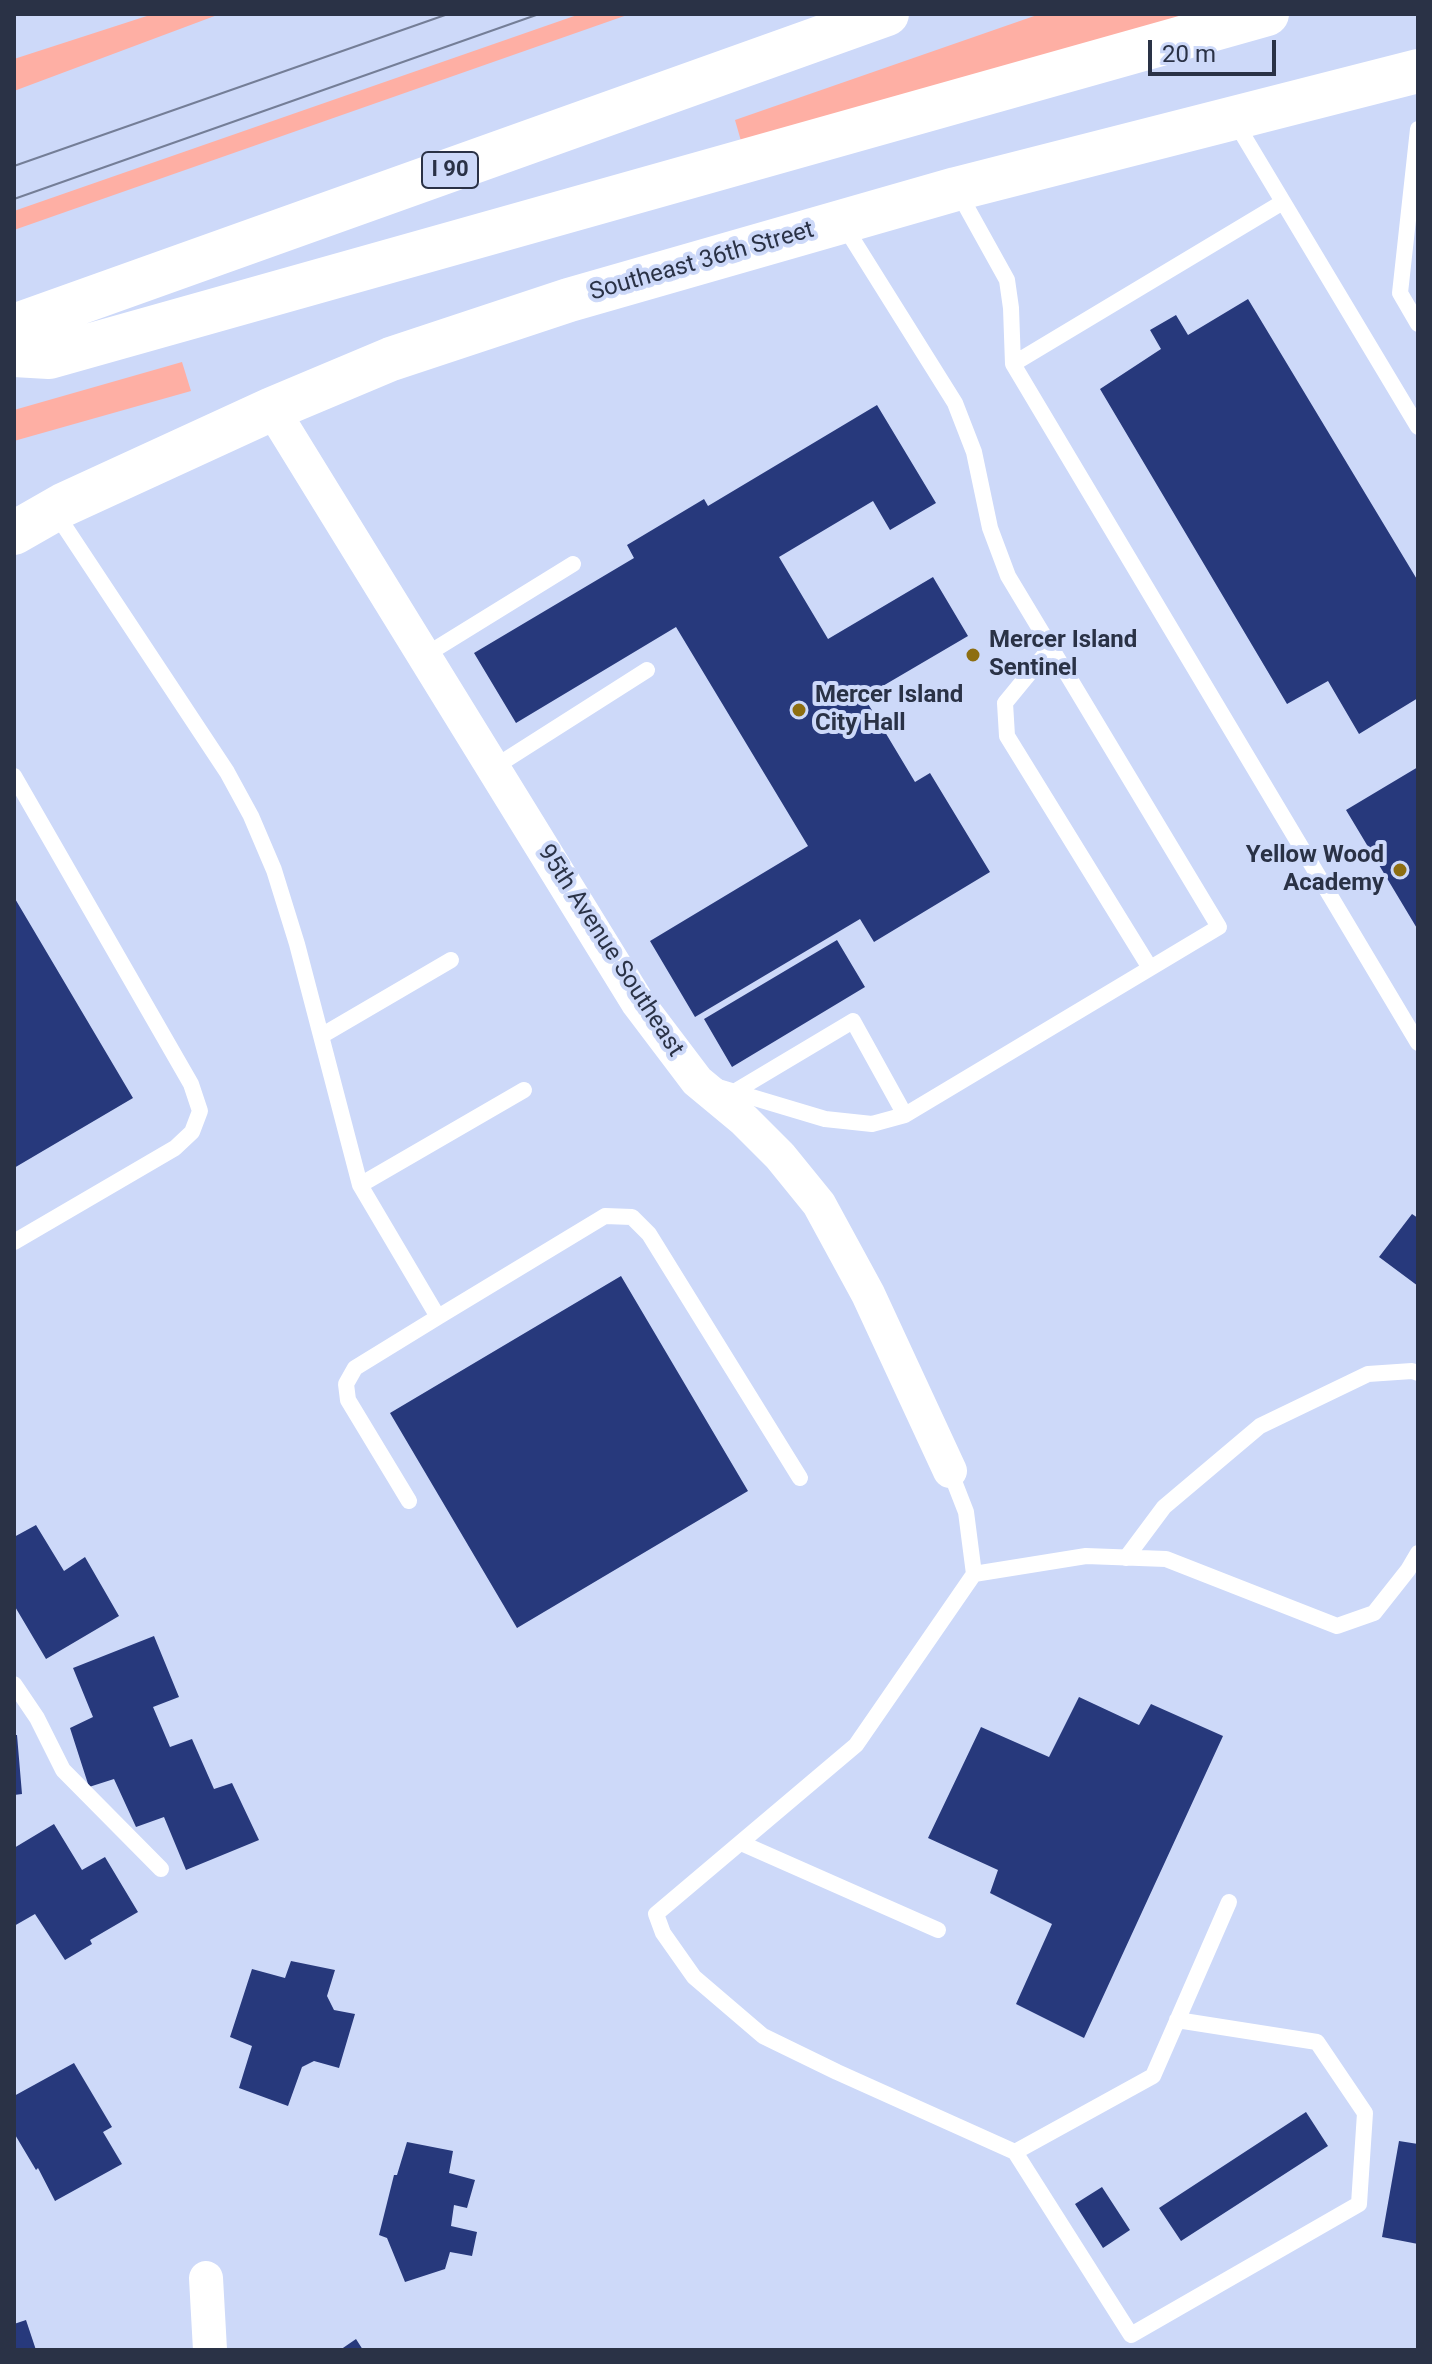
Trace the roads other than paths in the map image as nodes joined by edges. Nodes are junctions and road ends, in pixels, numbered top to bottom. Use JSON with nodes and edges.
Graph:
{"nodes":[{"id":1,"x":887,"y":14,"type":"edge"},
{"id":2,"x":1267,"y":14,"type":"edge"},
{"id":3,"x":1418,"y":71,"type":"edge"},
{"id":4,"x":1233,"y":119,"type":"junction"},
{"id":5,"x":1418,"y":129,"type":"edge"},
{"id":6,"x":956,"y":189,"type":"junction"},
{"id":7,"x":1415,"y":199,"type":"edge"},
{"id":8,"x":1283,"y":202,"type":"junction"},
{"id":9,"x":842,"y":222,"type":"junction"},
{"id":10,"x":1418,"y":324,"type":"edge"},
{"id":11,"x":14,"y":326,"type":"edge"},
{"id":12,"x":14,"y":355,"type":"edge"},
{"id":13,"x":1013,"y":364,"type":"junction"},
{"id":14,"x":272,"y":409,"type":"junction"},
{"id":15,"x":1418,"y":427,"type":"edge"},
{"id":16,"x":54,"y":510,"type":"junction"},
{"id":17,"x":14,"y":533,"type":"edge"},
{"id":18,"x":573,"y":564,"type":"dead end"},
{"id":19,"x":1051,"y":647,"type":"junction"},
{"id":20,"x":424,"y":656,"type":"junction"},
{"id":21,"x":647,"y":670,"type":"dead end"},
{"id":22,"x":493,"y":768,"type":"junction"},
{"id":23,"x":14,"y":776,"type":"edge"},
{"id":24,"x":451,"y":960,"type":"dead end"},
{"id":25,"x":1150,"y":968,"type":"junction"},
{"id":26,"x":321,"y":1036,"type":"junction"},
{"id":27,"x":1418,"y":1043,"type":"edge"},
{"id":28,"x":697,"y":1081,"type":"junction"},
{"id":29,"x":524,"y":1090,"type":"dead end"},
{"id":30,"x":734,"y":1092,"type":"junction"},
{"id":31,"x":905,"y":1115,"type":"junction"},
{"id":32,"x":360,"y":1185,"type":"junction"},
{"id":33,"x":14,"y":1242,"type":"edge"},
{"id":34,"x":438,"y":1317,"type":"junction"},
{"id":35,"x":1418,"y":1373,"type":"edge"},
{"id":36,"x":950,"y":1471,"type":"joint"},
{"id":37,"x":800,"y":1478,"type":"dead end"},
{"id":38,"x":409,"y":1501,"type":"dead end"},
{"id":39,"x":1418,"y":1553,"type":"edge"},
{"id":40,"x":1126,"y":1558,"type":"junction"},
{"id":41,"x":974,"y":1574,"type":"junction"},
{"id":42,"x":14,"y":1684,"type":"edge"},
{"id":43,"x":741,"y":1843,"type":"junction"},
{"id":44,"x":161,"y":1869,"type":"dead end"},
{"id":45,"x":1229,"y":1902,"type":"dead end"},
{"id":46,"x":938,"y":1930,"type":"dead end"},
{"id":47,"x":1177,"y":2020,"type":"junction"},
{"id":48,"x":1015,"y":2152,"type":"junction"},
{"id":49,"x":206,"y":2278,"type":"dead end"},
{"id":50,"x":210,"y":2350,"type":"edge"}],
"edges":[{"from":1,"to":11,"type":"main road","number":"I 90"},
{"from":2,"to":12,"type":"main road"},
{"from":3,"to":4,"type":"main road","name":"Southeast 36th Street"},
{"from":4,"to":6,"type":"main road","name":"Southeast 36th Street"},
{"from":4,"to":8,"type":"lane"},
{"from":5,"to":7,"type":"lane"},
{"from":6,"to":9,"type":"main road","name":"Southeast 36th Street"},
{"from":6,"to":13,"type":"lane"},
{"from":7,"to":10,"type":"lane"},
{"from":8,"to":13,"type":"lane"},
{"from":8,"to":15,"type":"lane"},
{"from":9,"to":14,"type":"main road","name":"Southeast 36th Street"},
{"from":9,"to":19,"type":"lane"},
{"from":13,"to":27,"type":"lane"},
{"from":14,"to":16,"type":"main road","name":"Southeast 36th Street"},
{"from":14,"to":20,"type":"street","name":"95th Avenue Southeast"},
{"from":16,"to":17,"type":"main road","name":"Southeast 36th Street"},
{"from":16,"to":26,"type":"lane"},
{"from":18,"to":20,"type":"lane"},
{"from":19,"to":25,"type":"lane"},
{"from":19,"to":25,"type":"lane"},
{"from":20,"to":22,"type":"street","name":"95th Avenue Southeast"},
{"from":21,"to":22,"type":"lane"},
{"from":22,"to":28,"type":"street","name":"95th Avenue Southeast"},
{"from":23,"to":33,"type":"lane"},
{"from":24,"to":26,"type":"lane"},
{"from":25,"to":31,"type":"lane"},
{"from":26,"to":32,"type":"lane"},
{"from":28,"to":30,"type":"lane"},
{"from":28,"to":36,"type":"street","name":"95th Avenue Southeast"},
{"from":29,"to":32,"type":"lane"},
{"from":30,"to":31,"type":"lane"},
{"from":30,"to":31,"type":"lane"},
{"from":32,"to":34,"type":"lane"},
{"from":34,"to":37,"type":"lane"},
{"from":34,"to":38,"type":"lane"},
{"from":35,"to":40,"type":"lane"},
{"from":36,"to":41,"type":"lane","name":"95th Avenue Southeast"},
{"from":39,"to":40,"type":"lane"},
{"from":40,"to":41,"type":"lane"},
{"from":41,"to":43,"type":"lane"},
{"from":42,"to":44,"type":"lane"},
{"from":43,"to":46,"type":"lane"},
{"from":43,"to":48,"type":"lane"},
{"from":45,"to":47,"type":"lane"},
{"from":47,"to":48,"type":"lane"},
{"from":47,"to":48,"type":"lane"},
{"from":49,"to":50,"type":"street"}]}
